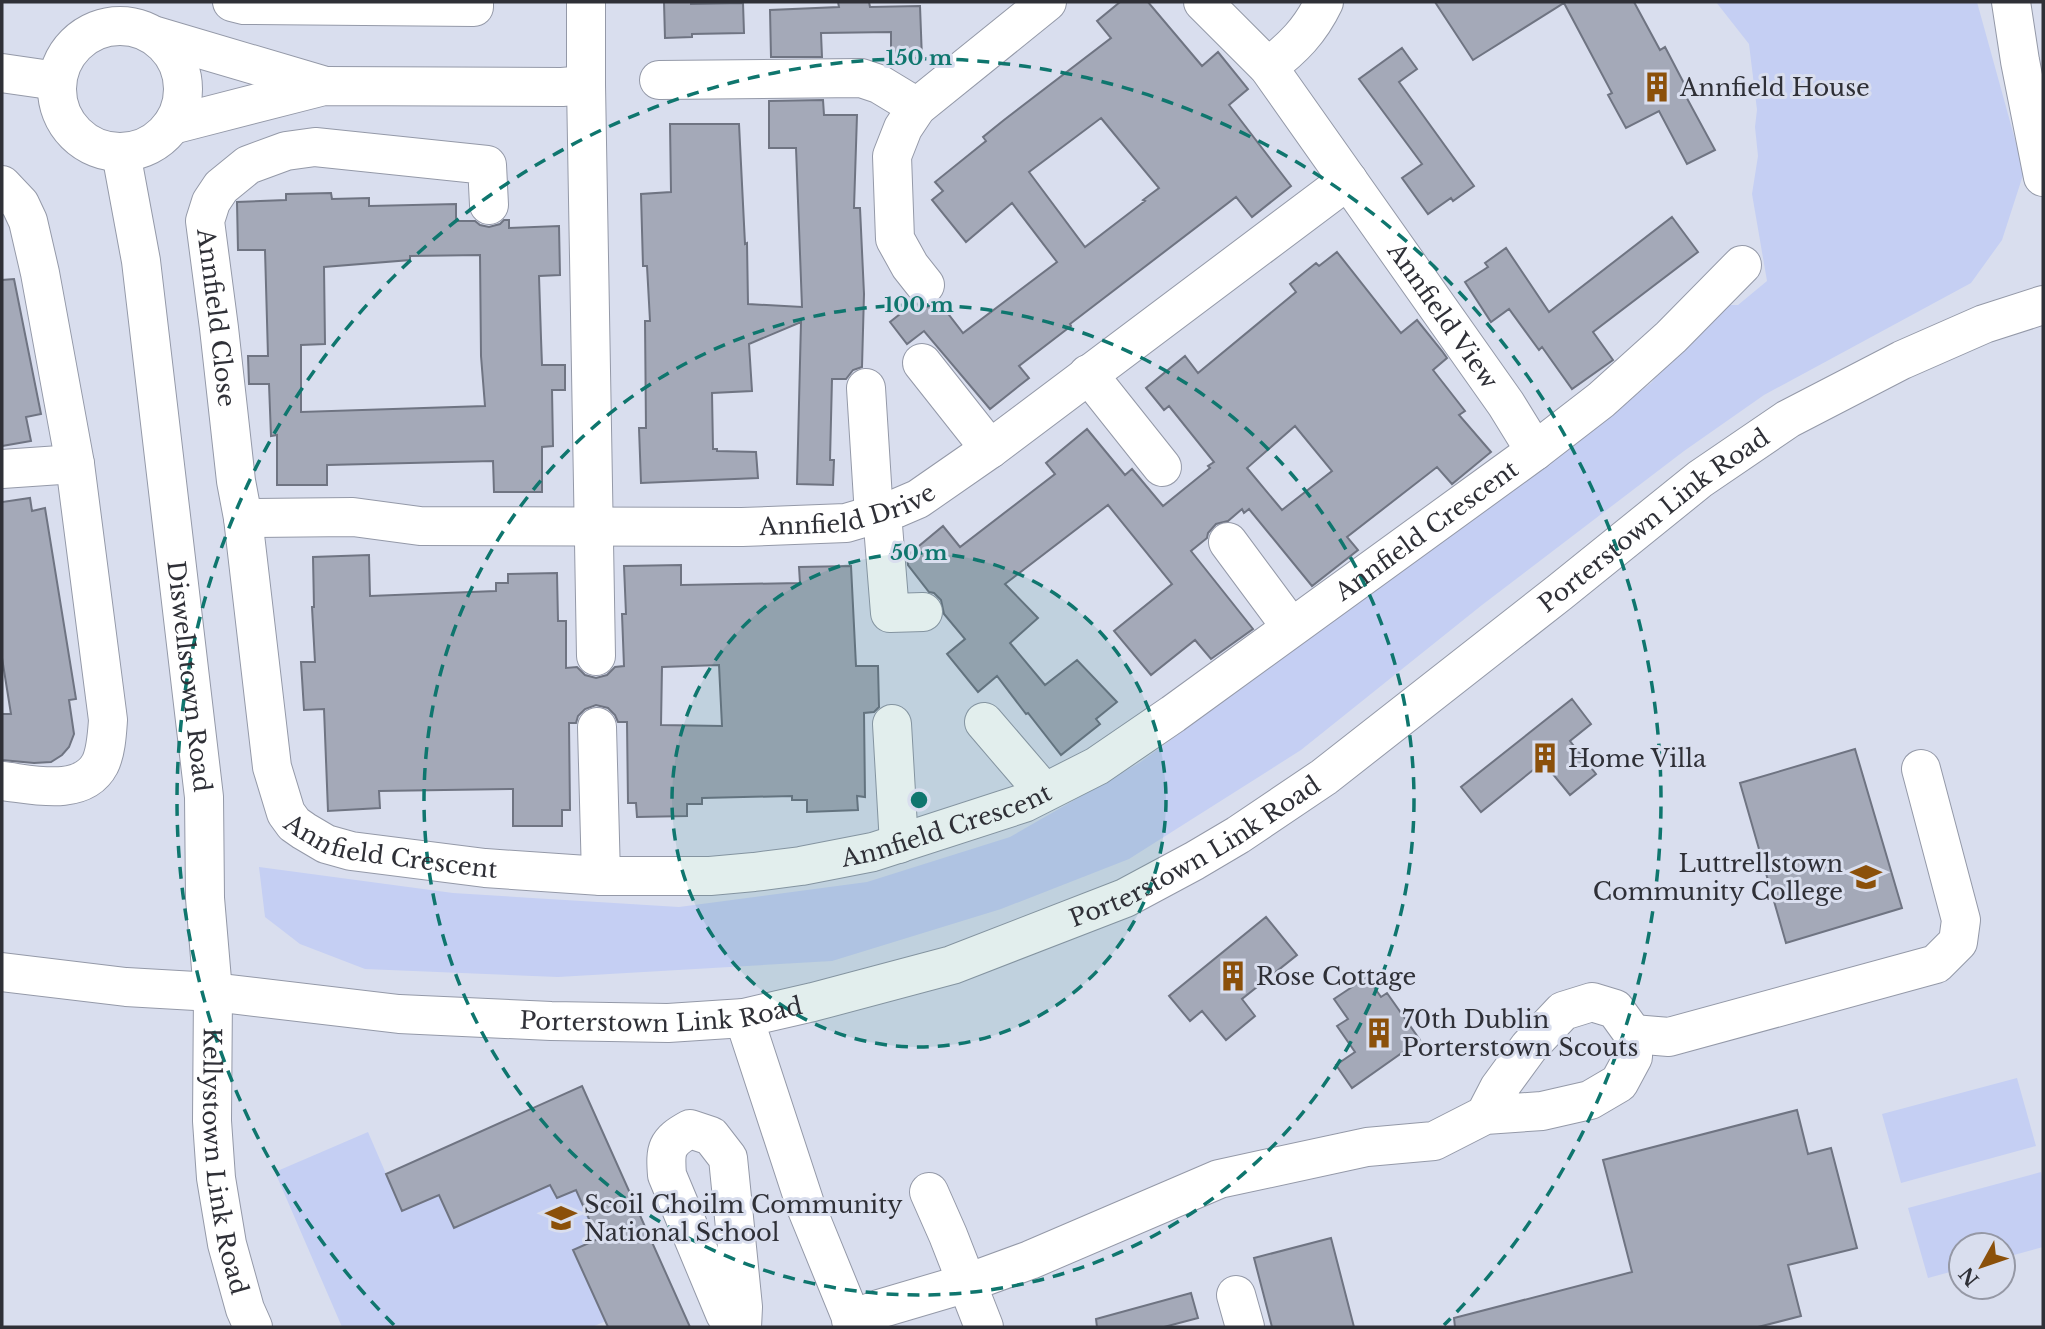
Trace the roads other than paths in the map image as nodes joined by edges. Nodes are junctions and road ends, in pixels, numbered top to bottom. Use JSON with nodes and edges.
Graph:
{"nodes":[{"id":1,"x":232,"y":2,"type":"edge"},
{"id":2,"x":474,"y":2,"type":"edge"},
{"id":3,"x":586,"y":2,"type":"edge"},
{"id":4,"x":1047,"y":2,"type":"edge"},
{"id":5,"x":1203,"y":2,"type":"edge"},
{"id":6,"x":1324,"y":2,"type":"edge"},
{"id":7,"x":2011,"y":2,"type":"edge"},
{"id":8,"x":115,"y":14,"type":"edge"},
{"id":9,"x":156,"y":36,"type":"junction"},
{"id":10,"x":1268,"y":67,"type":"junction"},
{"id":11,"x":2,"y":73,"type":"edge"},
{"id":12,"x":659,"y":80,"type":"dead end"},
{"id":13,"x":57,"y":81,"type":"junction"},
{"id":14,"x":586,"y":85,"type":"junction"},
{"id":15,"x":324,"y":86,"type":"junction"},
{"id":16,"x":917,"y":107,"type":"junction"},
{"id":17,"x":172,"y":125,"type":"junction"},
{"id":18,"x":121,"y":153,"type":"junction"},
{"id":19,"x":2043,"y":177,"type":"edge"},
{"id":20,"x":1348,"y":180,"type":"junction"},
{"id":21,"x":2,"y":185,"type":"edge"},
{"id":22,"x":489,"y":205,"type":"dead end"},
{"id":23,"x":1742,"y":265,"type":"dead end"},
{"id":24,"x":925,"y":285,"type":"dead end"},
{"id":25,"x":2043,"y":305,"type":"edge"},
{"id":26,"x":922,"y":363,"type":"dead end"},
{"id":27,"x":1088,"y":374,"type":"junction"},
{"id":28,"x":866,"y":388,"type":"dead end"},
{"id":29,"x":990,"y":449,"type":"junction"},
{"id":30,"x":1535,"y":451,"type":"junction"},
{"id":31,"x":75,"y":464,"type":"junction"},
{"id":32,"x":1163,"y":467,"type":"dead end"},
{"id":33,"x":2,"y":470,"type":"edge"},
{"id":34,"x":878,"y":514,"type":"junction"},
{"id":35,"x":243,"y":518,"type":"junction"},
{"id":36,"x":594,"y":527,"type":"junction"},
{"id":37,"x":1228,"y":542,"type":"dead end"},
{"id":38,"x":923,"y":612,"type":"dead end"},
{"id":39,"x":1291,"y":627,"type":"junction"},
{"id":40,"x":596,"y":656,"type":"dead end"},
{"id":41,"x":984,"y":722,"type":"dead end"},
{"id":42,"x":892,"y":724,"type":"dead end"},
{"id":43,"x":597,"y":727,"type":"dead end"},
{"id":44,"x":1920,"y":769,"type":"dead end"},
{"id":45,"x":2,"y":781,"type":"edge"},
{"id":46,"x":1044,"y":792,"type":"junction"},
{"id":47,"x":899,"y":844,"type":"junction"},
{"id":48,"x":601,"y":876,"type":"junction"},
{"id":49,"x":2,"y":972,"type":"edge"},
{"id":50,"x":214,"y":992,"type":"junction"},
{"id":51,"x":744,"y":1017,"type":"junction"},
{"id":52,"x":1633,"y":1034,"type":"junction"},
{"id":53,"x":1485,"y":1115,"type":"junction"},
{"id":54,"x":929,"y":1192,"type":"dead end"},
{"id":55,"x":967,"y":1283,"type":"junction"},
{"id":56,"x":853,"y":1323,"type":"edge"},
{"id":57,"x":253,"y":1327,"type":"edge"},
{"id":58,"x":735,"y":1327,"type":"edge"},
{"id":59,"x":742,"y":1327,"type":"edge"},
{"id":60,"x":984,"y":1327,"type":"edge"}],
"edges":[{"from":1,"to":2,"type":"street"},
{"from":3,"to":14,"type":"street"},
{"from":4,"to":16,"type":"street"},
{"from":5,"to":10,"type":"street","name":"Annfield View"},
{"from":6,"to":10,"type":"street"},
{"from":7,"to":19,"type":"street"},
{"from":8,"to":9,"type":"street"},
{"from":8,"to":13,"type":"street"},
{"from":9,"to":15,"type":"street"},
{"from":9,"to":17,"type":"street"},
{"from":10,"to":20,"type":"street","name":"Annfield View"},
{"from":11,"to":13,"type":"street"},
{"from":12,"to":16,"type":"street"},
{"from":13,"to":18,"type":"street"},
{"from":14,"to":15,"type":"street"},
{"from":14,"to":36,"type":"street"},
{"from":15,"to":17,"type":"street"},
{"from":16,"to":24,"type":"street"},
{"from":17,"to":18,"type":"street"},
{"from":18,"to":50,"type":"street","name":"Diswellstown Road"},
{"from":20,"to":27,"type":"street","name":"Annfield Drive"},
{"from":20,"to":30,"type":"street","name":"Annfield View"},
{"from":21,"to":31,"type":"street"},
{"from":22,"to":35,"type":"street","name":"Annfield Close"},
{"from":23,"to":30,"type":"street","name":"Annfield Crescent"},
{"from":25,"to":51,"type":"street","name":"Porterstown Link Road"},
{"from":26,"to":29,"type":"street"},
{"from":27,"to":29,"type":"street","name":"Annfield Drive"},
{"from":27,"to":32,"type":"street"},
{"from":28,"to":34,"type":"street"},
{"from":29,"to":34,"type":"street","name":"Annfield Drive"},
{"from":30,"to":39,"type":"street","name":"Annfield Crescent"},
{"from":31,"to":33,"type":"street"},
{"from":31,"to":45,"type":"street"},
{"from":34,"to":36,"type":"street","name":"Annfield Drive"},
{"from":34,"to":38,"type":"street"},
{"from":35,"to":36,"type":"street","name":"Annfield Drive"},
{"from":35,"to":48,"type":"street","name":"Annfield Crescent"},
{"from":36,"to":40,"type":"street"},
{"from":37,"to":39,"type":"street"},
{"from":39,"to":46,"type":"street","name":"Annfield Crescent"},
{"from":41,"to":46,"type":"street"},
{"from":42,"to":47,"type":"street"},
{"from":43,"to":48,"type":"street"},
{"from":44,"to":52,"type":"street"},
{"from":46,"to":47,"type":"street","name":"Annfield Crescent"},
{"from":47,"to":48,"type":"street","name":"Annfield Crescent"},
{"from":49,"to":50,"type":"street"},
{"from":50,"to":51,"type":"street","name":"Porterstown Link Road"},
{"from":50,"to":57,"type":"street","name":"Kellystown Link Road"},
{"from":51,"to":56,"type":"street"},
{"from":52,"to":53,"type":"street"},
{"from":52,"to":53,"type":"street"},
{"from":53,"to":55,"type":"street"},
{"from":54,"to":55,"type":"street"},
{"from":55,"to":56,"type":"street"},
{"from":55,"to":60,"type":"street"},
{"from":58,"to":59,"type":"street"}]}
